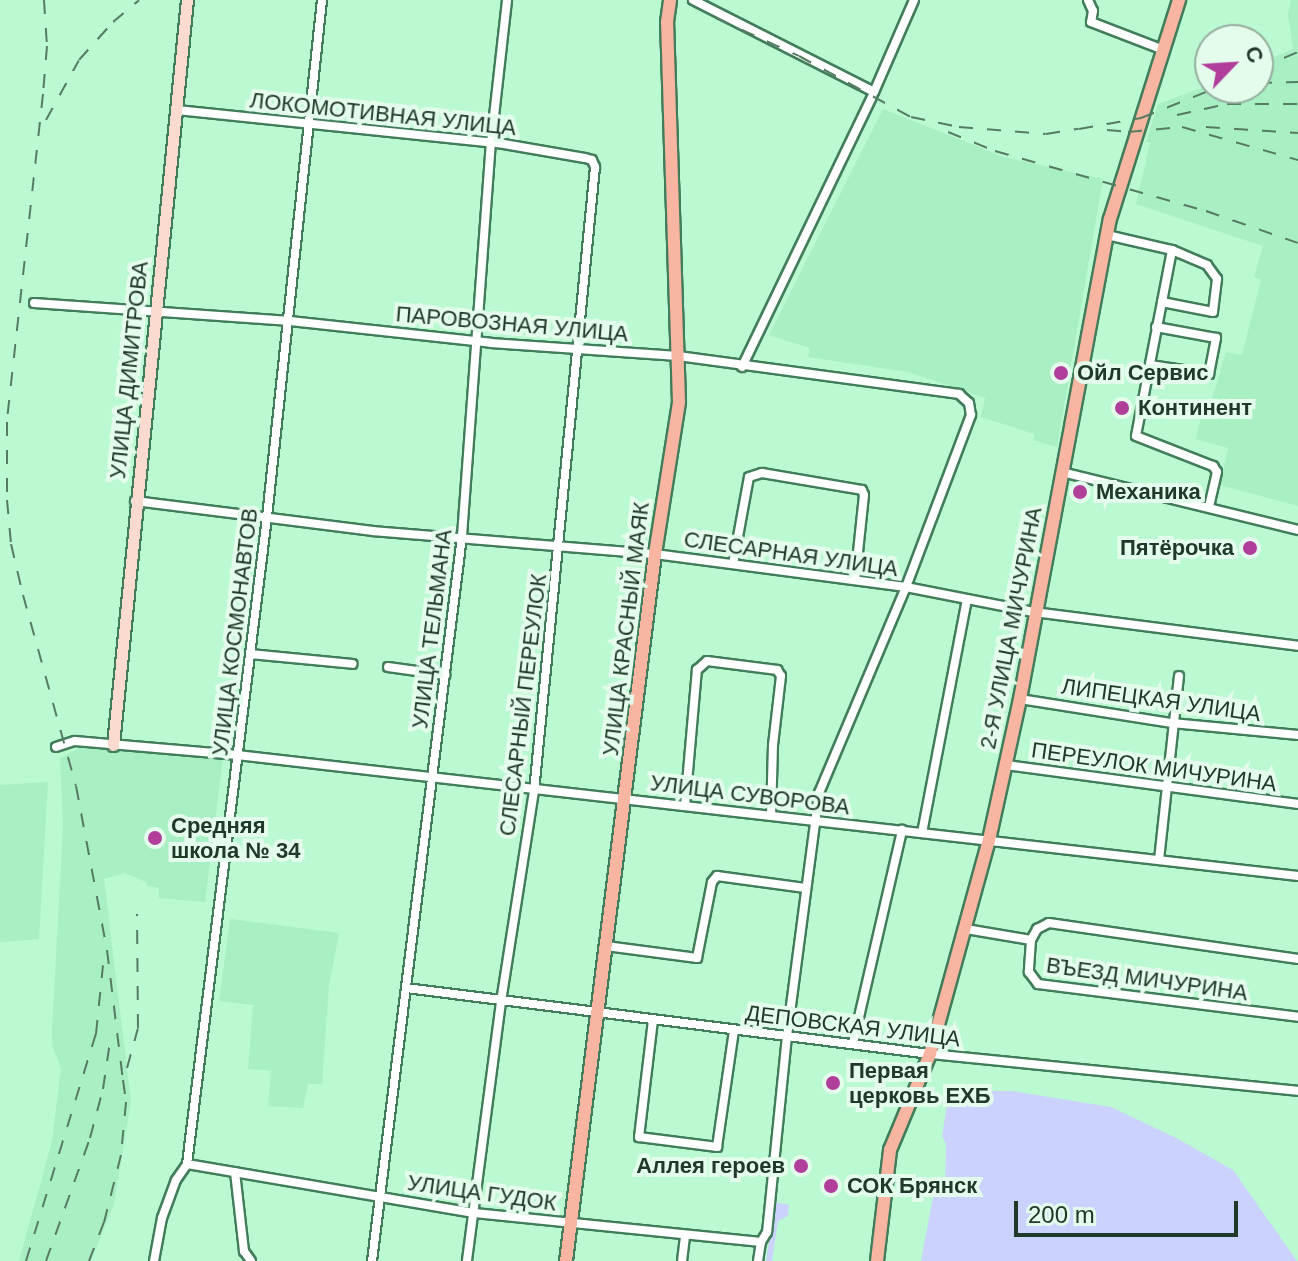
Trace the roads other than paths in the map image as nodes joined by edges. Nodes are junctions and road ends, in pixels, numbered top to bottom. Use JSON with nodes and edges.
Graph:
{"nodes":[{"id":1,"x":187,"y":0,"type":"edge"},
{"id":2,"x":322,"y":0,"type":"edge"},
{"id":3,"x":507,"y":0,"type":"edge"},
{"id":4,"x":670,"y":0,"type":"edge"},
{"id":5,"x":693,"y":0,"type":"edge"},
{"id":6,"x":914,"y":0,"type":"edge"},
{"id":7,"x":1088,"y":0,"type":"edge"},
{"id":8,"x":1179,"y":0,"type":"edge"},
{"id":9,"x":1164,"y":50,"type":"junction"},
{"id":10,"x":873,"y":94,"type":"junction"},
{"id":11,"x":177,"y":110,"type":"junction"},
{"id":12,"x":311,"y":125,"type":"junction"},
{"id":13,"x":491,"y":143,"type":"junction"},
{"id":14,"x":585,"y":158,"type":"joint"},
{"id":15,"x":1107,"y":235,"type":"junction"},
{"id":16,"x":1172,"y":250,"type":"junction"},
{"id":17,"x":1162,"y":302,"type":"junction"},
{"id":18,"x":34,"y":303,"type":"dead end"},
{"id":19,"x":156,"y":313,"type":"junction"},
{"id":20,"x":290,"y":321,"type":"junction"},
{"id":21,"x":1156,"y":327,"type":"junction"},
{"id":22,"x":476,"y":342,"type":"junction"},
{"id":23,"x":578,"y":349,"type":"junction"},
{"id":24,"x":678,"y":356,"type":"junction"},
{"id":25,"x":1150,"y":365,"type":"junction"},
{"id":26,"x":742,"y":367,"type":"junction"},
{"id":27,"x":1062,"y":472,"type":"junction"},
{"id":28,"x":135,"y":501,"type":"junction"},
{"id":29,"x":1209,"y":507,"type":"junction"},
{"id":30,"x":267,"y":517,"type":"junction"},
{"id":31,"x":1298,"y":530,"type":"edge"},
{"id":32,"x":462,"y":536,"type":"junction"},
{"id":33,"x":560,"y":546,"type":"junction"},
{"id":34,"x":655,"y":554,"type":"junction"},
{"id":35,"x":733,"y":564,"type":"junction"},
{"id":36,"x":855,"y":580,"type":"junction"},
{"id":37,"x":906,"y":587,"type":"junction"},
{"id":38,"x":967,"y":599,"type":"junction"},
{"id":39,"x":1034,"y":612,"type":"junction"},
{"id":40,"x":1298,"y":646,"type":"edge"},
{"id":41,"x":250,"y":654,"type":"junction"},
{"id":42,"x":353,"y":664,"type":"dead end"},
{"id":43,"x":388,"y":667,"type":"dead end"},
{"id":44,"x":445,"y":675,"type":"junction"},
{"id":45,"x":1179,"y":676,"type":"dead end"},
{"id":46,"x":1020,"y":699,"type":"junction"},
{"id":47,"x":1172,"y":723,"type":"junction"},
{"id":48,"x":1298,"y":735,"type":"edge"},
{"id":49,"x":113,"y":745,"type":"junction"},
{"id":50,"x":56,"y":747,"type":"dead end"},
{"id":51,"x":237,"y":755,"type":"junction"},
{"id":52,"x":1006,"y":765,"type":"junction"},
{"id":53,"x":432,"y":777,"type":"junction"},
{"id":54,"x":1165,"y":789,"type":"junction"},
{"id":55,"x":534,"y":791,"type":"junction"},
{"id":56,"x":624,"y":799,"type":"junction"},
{"id":57,"x":1298,"y":804,"type":"edge"},
{"id":58,"x":685,"y":806,"type":"junction"},
{"id":59,"x":771,"y":816,"type":"junction"},
{"id":60,"x":813,"y":820,"type":"junction"},
{"id":61,"x":902,"y":830,"type":"junction"},
{"id":62,"x":922,"y":833,"type":"junction"},
{"id":63,"x":989,"y":840,"type":"junction"},
{"id":64,"x":1159,"y":860,"type":"junction"},
{"id":65,"x":1298,"y":876,"type":"edge"},
{"id":66,"x":805,"y":888,"type":"junction"},
{"id":67,"x":966,"y":929,"type":"junction"},
{"id":68,"x":1031,"y":940,"type":"junction"},
{"id":69,"x":606,"y":946,"type":"junction"},
{"id":70,"x":1298,"y":959,"type":"edge"},
{"id":71,"x":406,"y":988,"type":"junction"},
{"id":72,"x":501,"y":1002,"type":"junction"},
{"id":73,"x":596,"y":1011,"type":"junction"},
{"id":74,"x":1298,"y":1017,"type":"edge"},
{"id":75,"x":653,"y":1020,"type":"junction"},
{"id":76,"x":734,"y":1030,"type":"junction"},
{"id":77,"x":787,"y":1036,"type":"junction"},
{"id":78,"x":853,"y":1043,"type":"junction"},
{"id":79,"x":930,"y":1054,"type":"junction"},
{"id":80,"x":1298,"y":1091,"type":"edge"},
{"id":81,"x":187,"y":1164,"type":"junction"},
{"id":82,"x":235,"y":1172,"type":"junction"},
{"id":83,"x":380,"y":1196,"type":"junction"},
{"id":84,"x":474,"y":1213,"type":"junction"},
{"id":85,"x":571,"y":1223,"type":"junction"},
{"id":86,"x":685,"y":1235,"type":"junction"},
{"id":87,"x":761,"y":1242,"type":"junction"},
{"id":88,"x":154,"y":1261,"type":"edge"},
{"id":89,"x":251,"y":1261,"type":"edge"},
{"id":90,"x":372,"y":1261,"type":"edge"},
{"id":91,"x":467,"y":1261,"type":"edge"},
{"id":92,"x":566,"y":1261,"type":"edge"},
{"id":93,"x":682,"y":1261,"type":"edge"},
{"id":94,"x":758,"y":1261,"type":"edge"},
{"id":95,"x":877,"y":1261,"type":"edge"}],
"edges":[{"from":1,"to":11,"type":"street","name":"УЛИЦА ДИМИТРОВА"},
{"from":2,"to":12,"type":"street","name":"УЛИЦА КОСМОНАВТОВ"},
{"from":3,"to":13,"type":"street","name":"УЛИЦА ТЕЛЬМАНА"},
{"from":4,"to":24,"type":"main road","name":"УЛИЦА КРАСНЫЙ МАЯК"},
{"from":5,"to":10,"type":"street"},
{"from":6,"to":10,"type":"street"},
{"from":7,"to":9,"type":"street"},
{"from":8,"to":9,"type":"main road","name":"2-Я УЛИЦА МИЧУРИНА"},
{"from":9,"to":15,"type":"main road","name":"2-Я УЛИЦА МИЧУРИНА"},
{"from":10,"to":26,"type":"street"},
{"from":11,"to":12,"type":"street","name":"ЛОКОМОТИВНАЯ УЛИЦА"},
{"from":11,"to":19,"type":"street","name":"УЛИЦА ДИМИТРОВА"},
{"from":12,"to":13,"type":"street","name":"ЛОКОМОТИВНАЯ УЛИЦА"},
{"from":12,"to":20,"type":"street","name":"УЛИЦА КОСМОНАВТОВ"},
{"from":13,"to":14,"type":"street","name":"ЛОКОМОТИВНАЯ УЛИЦА"},
{"from":13,"to":22,"type":"street","name":"УЛИЦА ТЕЛЬМАНА"},
{"from":14,"to":23,"type":"street","name":"СЛЕСАРНЫЙ ПЕРЕУЛОК"},
{"from":15,"to":16,"type":"street"},
{"from":15,"to":27,"type":"main road","name":"2-Я УЛИЦА МИЧУРИНА"},
{"from":16,"to":17,"type":"street"},
{"from":16,"to":17,"type":"street"},
{"from":17,"to":21,"type":"street"},
{"from":18,"to":19,"type":"street","name":"ПАРОВОЗНАЯ УЛИЦА"},
{"from":19,"to":20,"type":"street","name":"ПАРОВОЗНАЯ УЛИЦА"},
{"from":19,"to":28,"type":"street","name":"УЛИЦА ДИМИТРОВА"},
{"from":20,"to":22,"type":"street","name":"ПАРОВОЗНАЯ УЛИЦА"},
{"from":20,"to":30,"type":"street","name":"УЛИЦА КОСМОНАВТОВ"},
{"from":21,"to":25,"type":"street"},
{"from":21,"to":25,"type":"street"},
{"from":22,"to":23,"type":"street","name":"ПАРОВОЗНАЯ УЛИЦА"},
{"from":22,"to":32,"type":"street","name":"УЛИЦА ТЕЛЬМАНА"},
{"from":23,"to":24,"type":"street","name":"ПАРОВОЗНАЯ УЛИЦА"},
{"from":23,"to":33,"type":"street","name":"СЛЕСАРНЫЙ ПЕРЕУЛОК"},
{"from":24,"to":26,"type":"street","name":"ПАРОВОЗНАЯ УЛИЦА"},
{"from":24,"to":34,"type":"main road","name":"УЛИЦА КРАСНЫЙ МАЯК"},
{"from":25,"to":29,"type":"street"},
{"from":26,"to":37,"type":"street","name":"ПАРОВОЗНАЯ УЛИЦА"},
{"from":27,"to":29,"type":"street"},
{"from":27,"to":39,"type":"main road","name":"2-Я УЛИЦА МИЧУРИНА"},
{"from":28,"to":30,"type":"street","name":"СЛЕСАРНАЯ УЛИЦА"},
{"from":28,"to":49,"type":"street","name":"УЛИЦА ДИМИТРОВА"},
{"from":29,"to":31,"type":"street"},
{"from":30,"to":32,"type":"street","name":"СЛЕСАРНАЯ УЛИЦА"},
{"from":30,"to":41,"type":"street","name":"УЛИЦА КОСМОНАВТОВ"},
{"from":32,"to":33,"type":"street","name":"СЛЕСАРНАЯ УЛИЦА"},
{"from":32,"to":44,"type":"street","name":"УЛИЦА ТЕЛЬМАНА"},
{"from":33,"to":34,"type":"street","name":"СЛЕСАРНАЯ УЛИЦА"},
{"from":33,"to":55,"type":"street","name":"СЛЕСАРНЫЙ ПЕРЕУЛОК"},
{"from":34,"to":35,"type":"street","name":"СЛЕСАРНАЯ УЛИЦА"},
{"from":34,"to":56,"type":"main road","name":"УЛИЦА КРАСНЫЙ МАЯК"},
{"from":35,"to":36,"type":"street","name":"СЛЕСАРНАЯ УЛИЦА"},
{"from":35,"to":36,"type":"street"},
{"from":36,"to":37,"type":"street","name":"СЛЕСАРНАЯ УЛИЦА"},
{"from":37,"to":38,"type":"street","name":"СЛЕСАРНАЯ УЛИЦА"},
{"from":37,"to":60,"type":"street"},
{"from":38,"to":39,"type":"street","name":"СЛЕСАРНАЯ УЛИЦА"},
{"from":38,"to":62,"type":"street"},
{"from":39,"to":40,"type":"street","name":"СЛЕСАРНАЯ УЛИЦА"},
{"from":39,"to":46,"type":"main road","name":"2-Я УЛИЦА МИЧУРИНА"},
{"from":41,"to":42,"type":"street"},
{"from":41,"to":51,"type":"street","name":"УЛИЦА КОСМОНАВТОВ"},
{"from":43,"to":44,"type":"street"},
{"from":44,"to":53,"type":"street","name":"УЛИЦА ТЕЛЬМАНА"},
{"from":45,"to":47,"type":"street"},
{"from":46,"to":47,"type":"street","name":"ЛИПЕЦКАЯ УЛИЦА"},
{"from":46,"to":52,"type":"main road","name":"2-Я УЛИЦА МИЧУРИНА"},
{"from":47,"to":48,"type":"street","name":"ЛИПЕЦКАЯ УЛИЦА"},
{"from":47,"to":54,"type":"street"},
{"from":49,"to":50,"type":"street","name":"УЛИЦА СУВОРОВА"},
{"from":49,"to":51,"type":"street","name":"УЛИЦА СУВОРОВА"},
{"from":51,"to":53,"type":"street","name":"УЛИЦА СУВОРОВА"},
{"from":51,"to":81,"type":"street","name":"УЛИЦА КОСМОНАВТОВ"},
{"from":52,"to":54,"type":"street","name":"ПЕРЕУЛОК МИЧУРИНА"},
{"from":52,"to":63,"type":"main road","name":"2-Я УЛИЦА МИЧУРИНА"},
{"from":53,"to":55,"type":"street","name":"УЛИЦА СУВОРОВА"},
{"from":53,"to":71,"type":"street","name":"УЛИЦА ТЕЛЬМАНА"},
{"from":54,"to":57,"type":"street","name":"ПЕРЕУЛОК МИЧУРИНА"},
{"from":54,"to":64,"type":"street"},
{"from":55,"to":56,"type":"street","name":"УЛИЦА СУВОРОВА"},
{"from":55,"to":72,"type":"street","name":"СЛЕСАРНЫЙ ПЕРЕУЛОК"},
{"from":56,"to":58,"type":"street","name":"УЛИЦА СУВОРОВА"},
{"from":56,"to":69,"type":"main road","name":"УЛИЦА КРАСНЫЙ МАЯК"},
{"from":58,"to":59,"type":"street","name":"УЛИЦА СУВОРОВА"},
{"from":58,"to":59,"type":"street"},
{"from":59,"to":60,"type":"street","name":"УЛИЦА СУВОРОВА"},
{"from":60,"to":61,"type":"street","name":"УЛИЦА СУВОРОВА"},
{"from":60,"to":66,"type":"street"},
{"from":61,"to":62,"type":"street","name":"УЛИЦА СУВОРОВА"},
{"from":61,"to":78,"type":"street"},
{"from":62,"to":63,"type":"street","name":"УЛИЦА СУВОРОВА"},
{"from":63,"to":64,"type":"street","name":"УЛИЦА СУВОРОВА"},
{"from":63,"to":67,"type":"main road","name":"2-Я УЛИЦА МИЧУРИНА"},
{"from":64,"to":65,"type":"street","name":"УЛИЦА СУВОРОВА"},
{"from":66,"to":69,"type":"street"},
{"from":66,"to":77,"type":"street"},
{"from":67,"to":68,"type":"street","name":"ВЪЕЗД МИЧУРИНА"},
{"from":67,"to":79,"type":"main road","name":"2-Я УЛИЦА МИЧУРИНА"},
{"from":68,"to":70,"type":"street","name":"ВЪЕЗД МИЧУРИНА"},
{"from":68,"to":74,"type":"street","name":"ВЪЕЗД МИЧУРИНА"},
{"from":69,"to":73,"type":"main road","name":"УЛИЦА КРАСНЫЙ МАЯК"},
{"from":71,"to":72,"type":"street","name":"ДЕПОВСКАЯ УЛИЦА"},
{"from":71,"to":83,"type":"street","name":"УЛИЦА ТЕЛЬМАНА"},
{"from":72,"to":73,"type":"street","name":"ДЕПОВСКАЯ УЛИЦА"},
{"from":72,"to":84,"type":"street","name":"СЛЕСАРНЫЙ ПЕРЕУЛОК"},
{"from":73,"to":75,"type":"street","name":"ДЕПОВСКАЯ УЛИЦА"},
{"from":73,"to":85,"type":"main road","name":"УЛИЦА КРАСНЫЙ МАЯК"},
{"from":75,"to":76,"type":"street","name":"ДЕПОВСКАЯ УЛИЦА"},
{"from":75,"to":76,"type":"street"},
{"from":76,"to":77,"type":"street","name":"ДЕПОВСКАЯ УЛИЦА"},
{"from":77,"to":78,"type":"street","name":"ДЕПОВСКАЯ УЛИЦА"},
{"from":77,"to":87,"type":"street"},
{"from":78,"to":79,"type":"street","name":"ДЕПОВСКАЯ УЛИЦА"},
{"from":79,"to":80,"type":"street","name":"ДЕПОВСКАЯ УЛИЦА"},
{"from":79,"to":95,"type":"main road","name":"2-Я УЛИЦА МИЧУРИНА"},
{"from":81,"to":82,"type":"street","name":"УЛИЦА ГУДОК"},
{"from":81,"to":88,"type":"street","name":"УЛИЦА КОСМОНАВТОВ"},
{"from":82,"to":83,"type":"street","name":"УЛИЦА ГУДОК"},
{"from":82,"to":89,"type":"street"},
{"from":83,"to":84,"type":"street","name":"УЛИЦА ГУДОК"},
{"from":83,"to":90,"type":"street","name":"УЛИЦА ТЕЛЬМАНА"},
{"from":84,"to":85,"type":"street","name":"УЛИЦА ГУДОК"},
{"from":84,"to":91,"type":"street","name":"СЛЕСАРНЫЙ ПЕРЕУЛОК"},
{"from":85,"to":86,"type":"street","name":"УЛИЦА ГУДОК"},
{"from":85,"to":92,"type":"main road","name":"УЛИЦА КРАСНЫЙ МАЯК"},
{"from":86,"to":87,"type":"street","name":"УЛИЦА ГУДОК"},
{"from":86,"to":93,"type":"street"},
{"from":87,"to":94,"type":"street"}]}
